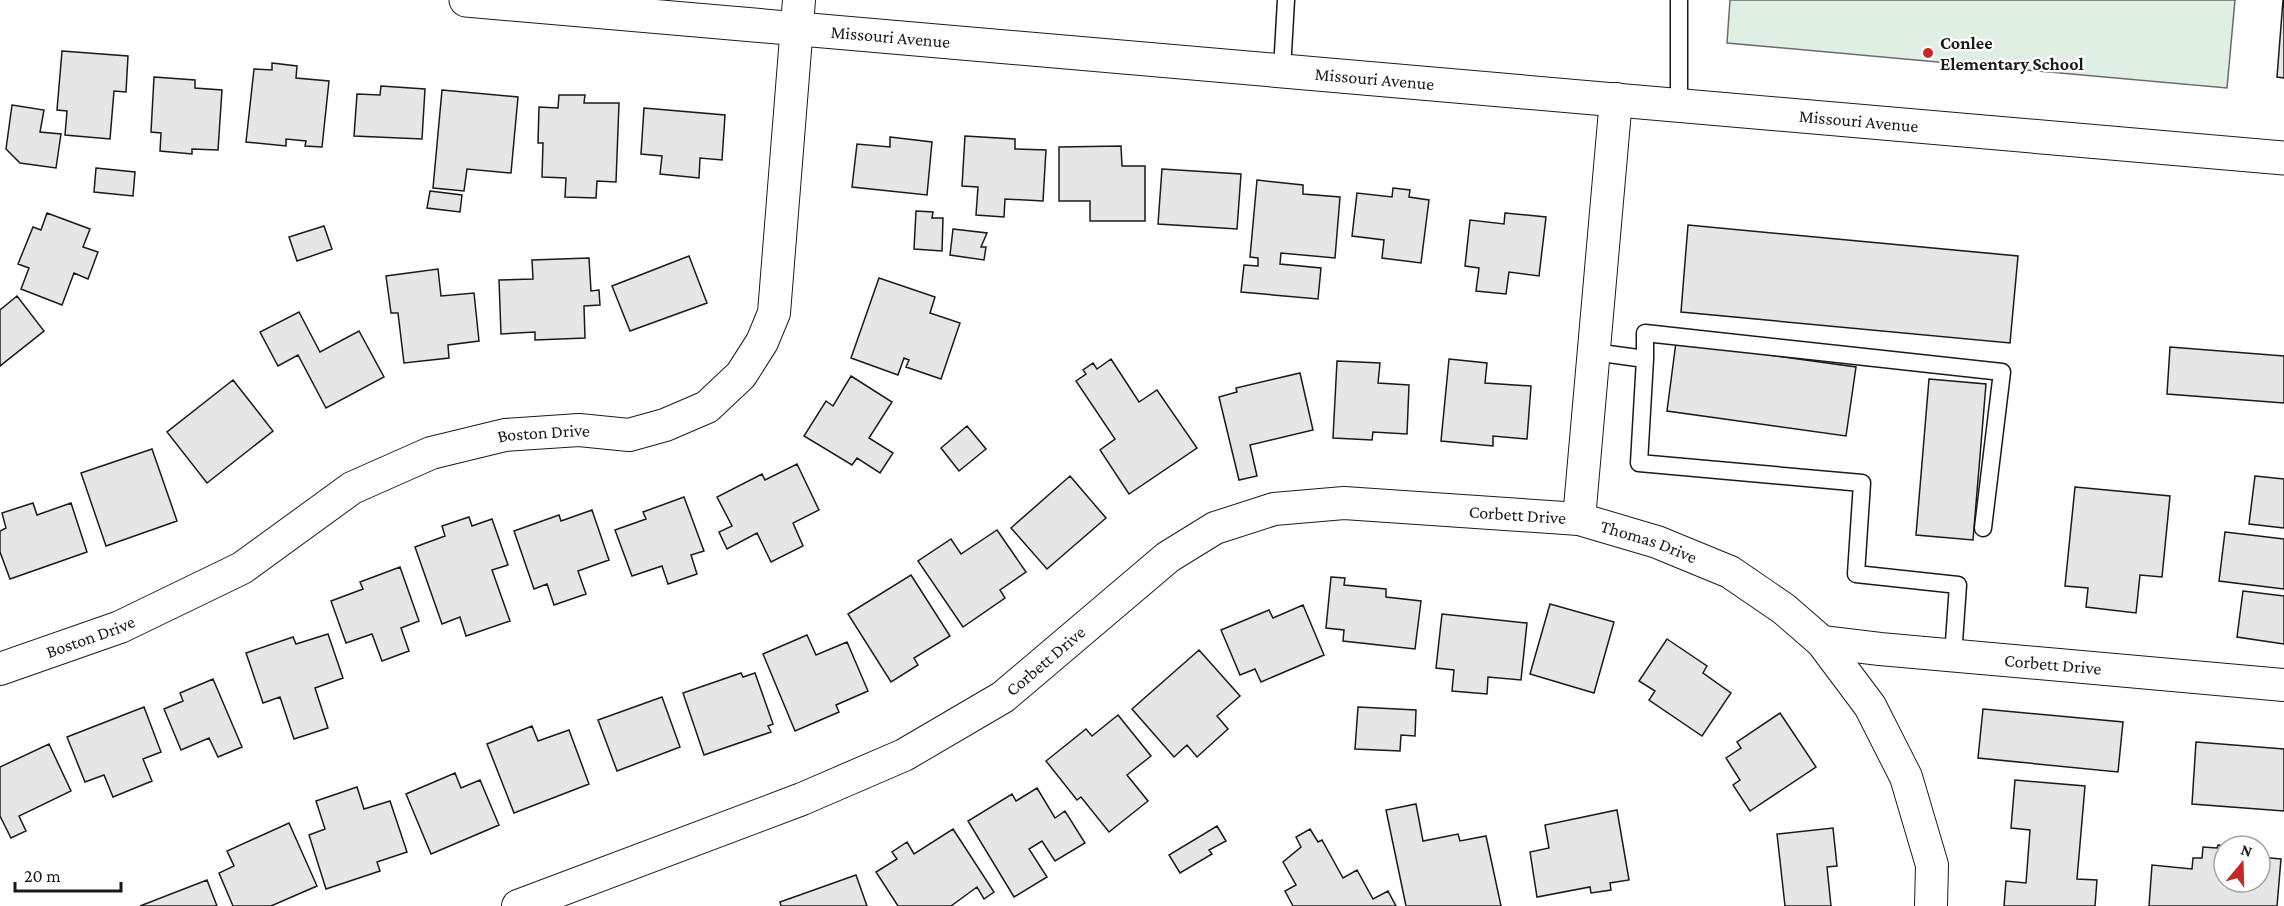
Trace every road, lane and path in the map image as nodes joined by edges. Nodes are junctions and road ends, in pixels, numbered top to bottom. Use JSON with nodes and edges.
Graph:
{"nodes":[{"id":1,"x":465,"y":0,"type":"edge"},
{"id":2,"x":1286,"y":0,"type":"edge"},
{"id":3,"x":1679,"y":0,"type":"edge"},
{"id":4,"x":798,"y":14,"type":"edge"},
{"id":5,"x":1282,"y":70,"type":"junction"},
{"id":6,"x":1616,"y":99,"type":"junction"},
{"id":7,"x":1679,"y":105,"type":"junction"},
{"id":8,"x":2284,"y":158,"type":"edge"},
{"id":9,"x":1594,"y":352,"type":"junction"},
{"id":10,"x":1645,"y":359,"type":"junction"},
{"id":11,"x":1579,"y":519,"type":"junction"},
{"id":12,"x":1983,"y":528,"type":"dead end"},
{"id":13,"x":1822,"y":642,"type":"junction"},
{"id":14,"x":1953,"y":656,"type":"junction"},
{"id":15,"x":0,"y":669,"type":"edge"},
{"id":16,"x":2284,"y":685,"type":"edge"},
{"id":17,"x":518,"y":906,"type":"edge"},
{"id":18,"x":1931,"y":906,"type":"edge"}],
"edges":[{"from":1,"to":4,"type":"main road","name":"Missouri Avenue"},
{"from":2,"to":5,"type":"lane"},
{"from":3,"to":7,"type":"lane"},
{"from":4,"to":5,"type":"main road","name":"Missouri Avenue"},
{"from":4,"to":15,"type":"street","name":"Boston Drive"},
{"from":5,"to":6,"type":"main road","name":"Missouri Avenue"},
{"from":6,"to":7,"type":"main road","name":"Missouri Avenue"},
{"from":6,"to":9,"type":"street","name":"Thomas Drive"},
{"from":7,"to":8,"type":"main road","name":"Missouri Avenue"},
{"from":9,"to":10,"type":"lane"},
{"from":9,"to":11,"type":"street","name":"Thomas Drive"},
{"from":10,"to":12,"type":"lane"},
{"from":10,"to":14,"type":"lane"},
{"from":11,"to":13,"type":"street","name":"Thomas Drive"},
{"from":11,"to":17,"type":"street","name":"Corbett Drive"},
{"from":13,"to":14,"type":"street","name":"Corbett Drive"},
{"from":13,"to":18,"type":"street","name":"Thomas Drive"},
{"from":14,"to":16,"type":"street","name":"Corbett Drive"}]}
